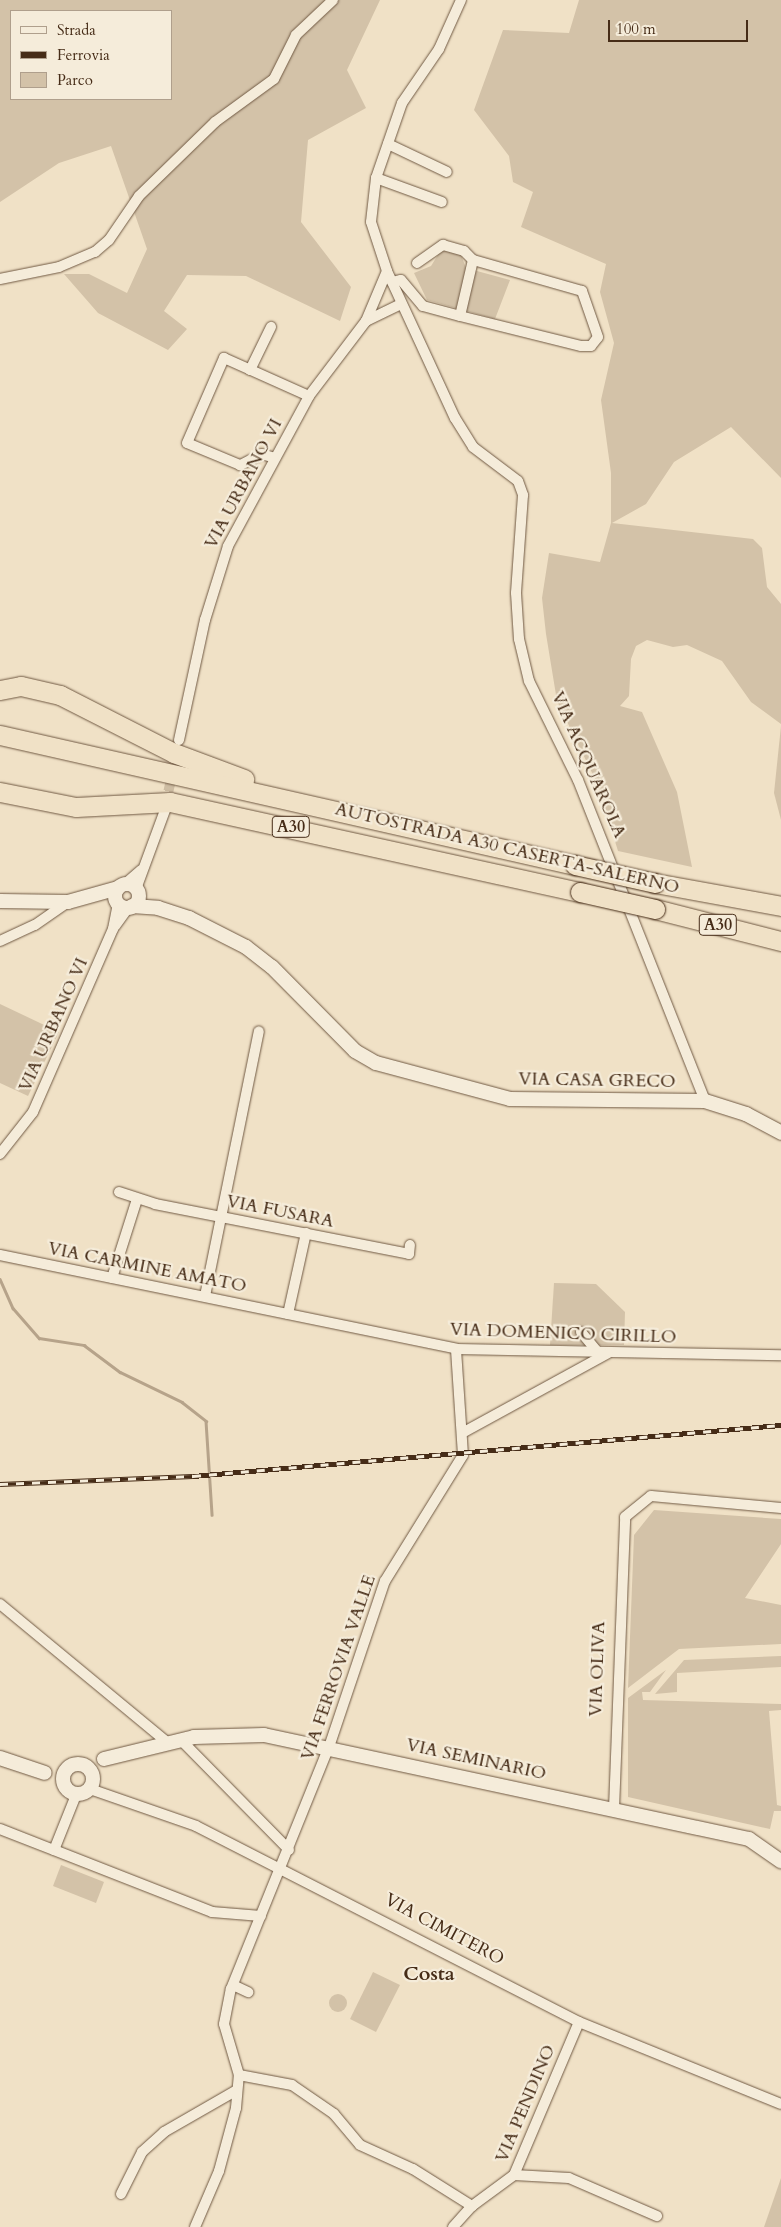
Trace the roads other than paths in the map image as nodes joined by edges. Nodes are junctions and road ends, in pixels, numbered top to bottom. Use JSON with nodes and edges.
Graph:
{"nodes":[{"id":1,"x":333,"y":0,"type":"edge"},
{"id":2,"x":461,"y":0,"type":"edge"},
{"id":3,"x":388,"y":144,"type":"junction"},
{"id":4,"x":447,"y":172,"type":"dead end"},
{"id":5,"x":376,"y":178,"type":"junction"},
{"id":6,"x":442,"y":202,"type":"dead end"},
{"id":7,"x":473,"y":260,"type":"junction"},
{"id":8,"x":417,"y":263,"type":"dead end"},
{"id":9,"x":387,"y":271,"type":"junction"},
{"id":10,"x":0,"y":279,"type":"edge"},
{"id":11,"x":392,"y":282,"type":"junction"},
{"id":12,"x":401,"y":304,"type":"junction"},
{"id":13,"x":460,"y":316,"type":"junction"},
{"id":14,"x":366,"y":321,"type":"junction"},
{"id":15,"x":271,"y":327,"type":"dead end"},
{"id":16,"x":250,"y":370,"type":"junction"},
{"id":17,"x":308,"y":396,"type":"junction"},
{"id":18,"x":275,"y":458,"type":"junction"},
{"id":19,"x":0,"y":690,"type":"edge"},
{"id":20,"x":0,"y":735,"type":"edge"},
{"id":21,"x":180,"y":740,"type":"dead end"},
{"id":22,"x":0,"y":792,"type":"edge"},
{"id":23,"x":165,"y":810,"type":"tunnel mouth"},
{"id":24,"x":357,"y":815,"type":"junction"},
{"id":25,"x":124,"y":896,"type":"junction"},
{"id":26,"x":0,"y":901,"type":"edge"},
{"id":27,"x":68,"y":902,"type":"junction"},
{"id":28,"x":781,"y":906,"type":"edge"},
{"id":29,"x":0,"y":941,"type":"edge"},
{"id":30,"x":781,"y":941,"type":"edge"},
{"id":31,"x":260,"y":1031,"type":"dead end"},
{"id":32,"x":705,"y":1101,"type":"junction"},
{"id":33,"x":781,"y":1133,"type":"edge"},
{"id":34,"x":0,"y":1154,"type":"edge"},
{"id":35,"x":119,"y":1192,"type":"dead end"},
{"id":36,"x":137,"y":1199,"type":"junction"},
{"id":37,"x":221,"y":1218,"type":"junction"},
{"id":38,"x":306,"y":1234,"type":"junction"},
{"id":39,"x":410,"y":1245,"type":"dead end"},
{"id":40,"x":0,"y":1255,"type":"edge"},
{"id":41,"x":112,"y":1278,"type":"junction"},
{"id":42,"x":205,"y":1296,"type":"junction"},
{"id":43,"x":288,"y":1314,"type":"junction"},
{"id":44,"x":581,"y":1332,"type":"dead end"},
{"id":45,"x":456,"y":1349,"type":"junction"},
{"id":46,"x":604,"y":1352,"type":"junction"},
{"id":47,"x":781,"y":1354,"type":"edge"},
{"id":48,"x":464,"y":1432,"type":"junction"},
{"id":49,"x":781,"y":1508,"type":"edge"},
{"id":50,"x":0,"y":1604,"type":"edge"},
{"id":51,"x":175,"y":1741,"type":"junction"},
{"id":52,"x":329,"y":1747,"type":"junction"},
{"id":53,"x":0,"y":1758,"type":"edge"},
{"id":54,"x":104,"y":1759,"type":"junction"},
{"id":55,"x":80,"y":1764,"type":"junction"},
{"id":56,"x":64,"y":1776,"type":"junction"},
{"id":57,"x":91,"y":1782,"type":"junction"},
{"id":58,"x":76,"y":1795,"type":"junction"},
{"id":59,"x":614,"y":1809,"type":"junction"},
{"id":60,"x":0,"y":1829,"type":"edge"},
{"id":61,"x":54,"y":1850,"type":"junction"},
{"id":62,"x":289,"y":1850,"type":"junction"},
{"id":63,"x":781,"y":1861,"type":"edge"},
{"id":64,"x":282,"y":1868,"type":"junction"},
{"id":65,"x":261,"y":1916,"type":"junction"},
{"id":66,"x":233,"y":1985,"type":"junction"},
{"id":67,"x":248,"y":1992,"type":"dead end"},
{"id":68,"x":579,"y":2022,"type":"junction"},
{"id":69,"x":239,"y":2075,"type":"junction"},
{"id":70,"x":237,"y":2090,"type":"junction"},
{"id":71,"x":781,"y":2104,"type":"edge"},
{"id":72,"x":514,"y":2175,"type":"junction"},
{"id":73,"x":121,"y":2194,"type":"dead end"},
{"id":74,"x":472,"y":2206,"type":"junction"},
{"id":75,"x":657,"y":2216,"type":"dead end"},
{"id":76,"x":195,"y":2227,"type":"edge"},
{"id":77,"x":453,"y":2227,"type":"edge"}],
"edges":[{"from":1,"to":10,"type":"street"},
{"from":2,"to":3,"type":"street"},
{"from":3,"to":4,"type":"street"},
{"from":3,"to":5,"type":"street"},
{"from":5,"to":6,"type":"street"},
{"from":5,"to":9,"type":"street"},
{"from":7,"to":8,"type":"street"},
{"from":7,"to":13,"type":"street"},
{"from":7,"to":13,"type":"street"},
{"from":9,"to":11,"type":"street"},
{"from":9,"to":14,"type":"street","name":"VIA URBANO VI"},
{"from":11,"to":12,"type":"street"},
{"from":11,"to":13,"type":"street"},
{"from":12,"to":14,"type":"street","name":"VIA URBANO VI"},
{"from":12,"to":32,"type":"street","name":"VIA ACQUAROLA"},
{"from":14,"to":17,"type":"street","name":"VIA URBANO VI"},
{"from":15,"to":16,"type":"street"},
{"from":16,"to":17,"type":"street"},
{"from":16,"to":18,"type":"street"},
{"from":17,"to":18,"type":"street","name":"VIA URBANO VI"},
{"from":18,"to":21,"type":"street","name":"VIA URBANO VI"},
{"from":19,"to":24,"type":"highway"},
{"from":20,"to":24,"type":"highway","name":"AUTOSTRADA A30 CASERTA-SALERNO","number":"A30"},
{"from":22,"to":30,"type":"highway","name":"AUTOSTRADA A30 CASERTA-SALERNO","number":"A30","bridge":true},
{"from":23,"to":25,"type":"street"},
{"from":24,"to":28,"type":"highway","name":"AUTOSTRADA A30 CASERTA-SALERNO","number":"A30","bridge":true},
{"from":25,"to":27,"type":"main road","name":"VIA CASA GRECO"},
{"from":25,"to":32,"type":"main road","name":"VIA CASA GRECO"},
{"from":25,"to":34,"type":"street","name":"VIA URBANO VI"},
{"from":26,"to":27,"type":"main road","name":"VIA CASA GRECO"},
{"from":27,"to":29,"type":"street"},
{"from":31,"to":37,"type":"street"},
{"from":32,"to":33,"type":"main road"},
{"from":35,"to":36,"type":"street","name":"VIA FUSARA"},
{"from":36,"to":37,"type":"street","name":"VIA FUSARA"},
{"from":36,"to":41,"type":"street"},
{"from":37,"to":38,"type":"street","name":"VIA FUSARA"},
{"from":37,"to":42,"type":"street"},
{"from":38,"to":39,"type":"street","name":"VIA FUSARA"},
{"from":38,"to":43,"type":"street"},
{"from":40,"to":41,"type":"street","name":"VIA CARMINE AMATO"},
{"from":41,"to":42,"type":"street","name":"VIA CARMINE AMATO"},
{"from":42,"to":43,"type":"street","name":"VIA CARMINE AMATO"},
{"from":43,"to":45,"type":"street","name":"VIA DOMENICO CIRILLO"},
{"from":44,"to":46,"type":"street"},
{"from":45,"to":46,"type":"street","name":"VIA DOMENICO CIRILLO"},
{"from":45,"to":48,"type":"street","name":"VIA FERROVIA VALLE"},
{"from":46,"to":47,"type":"street","name":"VIA DOMENICO CIRILLO"},
{"from":46,"to":48,"type":"street"},
{"from":48,"to":52,"type":"street","name":"VIA FERROVIA VALLE"},
{"from":49,"to":59,"type":"street","name":"VIA OLIVA"},
{"from":50,"to":51,"type":"street"},
{"from":51,"to":52,"type":"main road"},
{"from":51,"to":54,"type":"main road"},
{"from":51,"to":62,"type":"street"},
{"from":52,"to":59,"type":"main road","name":"VIA SEMINARIO"},
{"from":52,"to":62,"type":"street","name":"VIA FERROVIA VALLE"},
{"from":53,"to":56,"type":"main road"},
{"from":54,"to":55,"type":"main road"},
{"from":54,"to":57,"type":"main road"},
{"from":55,"to":56,"type":"main road"},
{"from":55,"to":57,"type":"main road","name":"VIA CIMITERO"},
{"from":56,"to":58,"type":"main road"},
{"from":57,"to":58,"type":"main road"},
{"from":57,"to":64,"type":"street","name":"VIA CIMITERO"},
{"from":58,"to":61,"type":"street"},
{"from":59,"to":63,"type":"main road"},
{"from":60,"to":61,"type":"street"},
{"from":61,"to":65,"type":"street"},
{"from":62,"to":64,"type":"street","name":"VIA FERROVIA VALLE"},
{"from":64,"to":65,"type":"street","name":"VIA FERROVIA VALLE"},
{"from":64,"to":68,"type":"street","name":"VIA CIMITERO"},
{"from":65,"to":66,"type":"street","name":"VIA FERROVIA VALLE"},
{"from":66,"to":67,"type":"street"},
{"from":66,"to":69,"type":"street","name":"VIA FERROVIA VALLE"},
{"from":68,"to":71,"type":"street","name":"VIA CIMITERO"},
{"from":68,"to":72,"type":"street","name":"VIA PENDINO"},
{"from":69,"to":70,"type":"street"},
{"from":69,"to":74,"type":"street"},
{"from":70,"to":73,"type":"street"},
{"from":70,"to":76,"type":"street"},
{"from":72,"to":74,"type":"street","name":"VIA PENDINO"},
{"from":72,"to":75,"type":"street"},
{"from":74,"to":77,"type":"street","name":"VIA PENDINO"}]}
